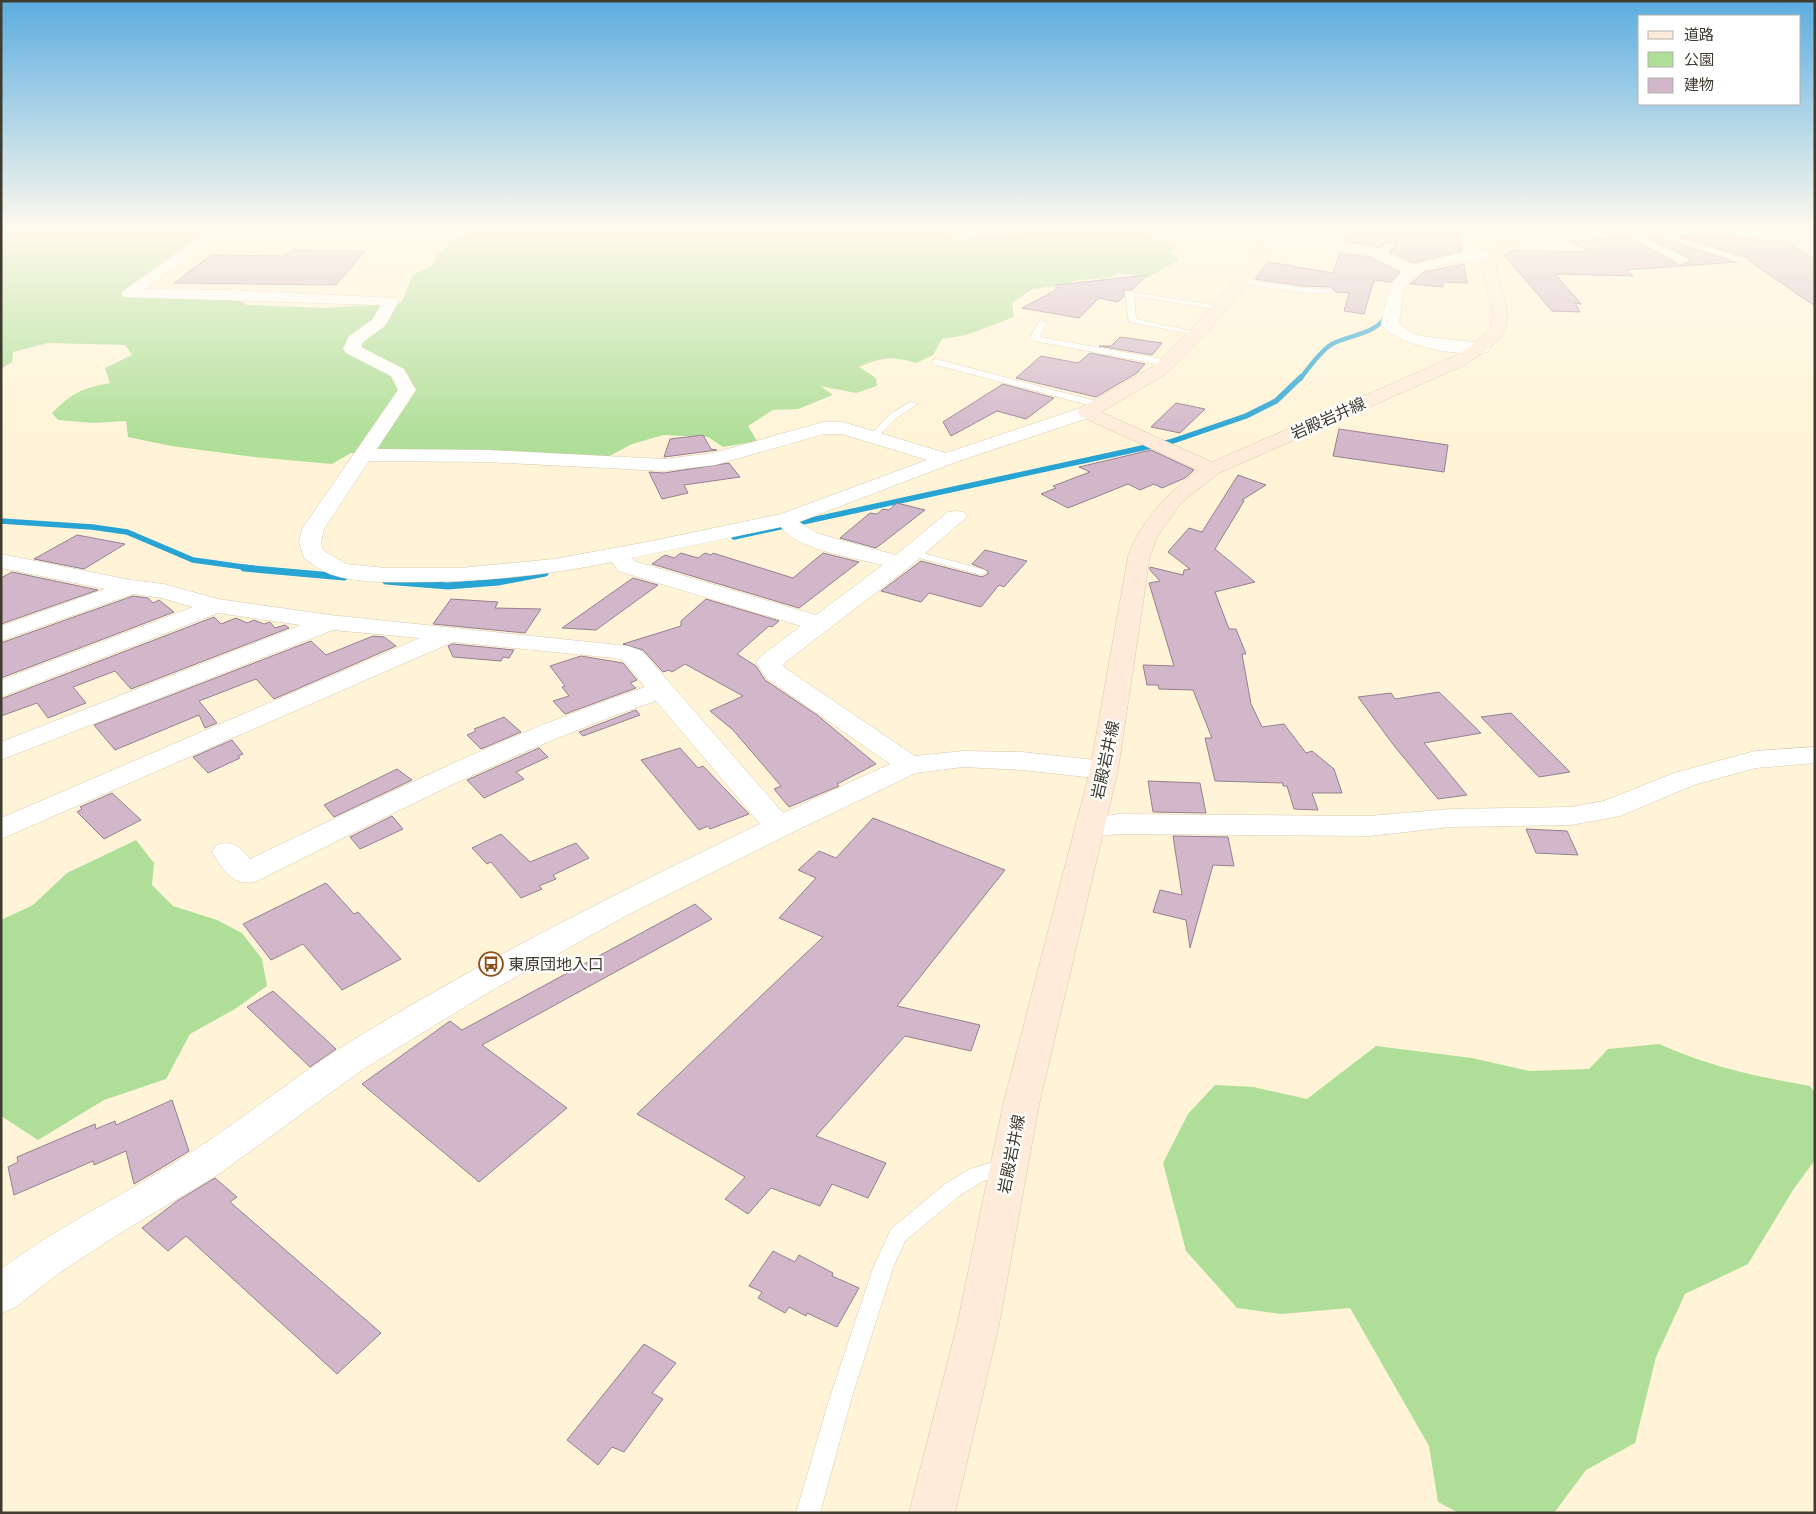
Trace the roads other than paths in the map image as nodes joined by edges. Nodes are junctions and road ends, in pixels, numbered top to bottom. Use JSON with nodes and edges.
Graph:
{"nodes":[{"id":1,"x":354,"y":300,"type":"edge"},
{"id":2,"x":1131,"y":300,"type":"edge"},
{"id":3,"x":1169,"y":300,"type":"edge"},
{"id":4,"x":1227,"y":300,"type":"edge"},
{"id":5,"x":1396,"y":300,"type":"edge"},
{"id":6,"x":1498,"y":300,"type":"edge"},
{"id":7,"x":1220,"y":308,"type":"junction"},
{"id":8,"x":1043,"y":322,"type":"dead end"},
{"id":9,"x":1197,"y":333,"type":"junction"},
{"id":10,"x":1482,"y":348,"type":"junction"},
{"id":11,"x":936,"y":362,"type":"dead end"},
{"id":12,"x":1168,"y":363,"type":"junction"},
{"id":13,"x":913,"y":404,"type":"dead end"},
{"id":14,"x":1093,"y":408,"type":"junction"},
{"id":15,"x":873,"y":437,"type":"junction"},
{"id":16,"x":361,"y":455,"type":"junction"},
{"id":17,"x":946,"y":459,"type":"junction"},
{"id":18,"x":1212,"y":469,"type":"junction"},
{"id":19,"x":956,"y":517,"type":"dead end"},
{"id":20,"x":786,"y":519,"type":"junction"},
{"id":21,"x":616,"y":553,"type":"junction"},
{"id":22,"x":906,"y":558,"type":"junction"},
{"id":23,"x":4,"y":564,"type":"edge"},
{"id":24,"x":981,"y":572,"type":"dead end"},
{"id":25,"x":132,"y":587,"type":"junction"},
{"id":26,"x":216,"y":606,"type":"junction"},
{"id":27,"x":330,"y":622,"type":"junction"},
{"id":28,"x":820,"y":624,"type":"junction"},
{"id":29,"x":1,"y":634,"type":"edge"},
{"id":30,"x":450,"y":634,"type":"junction"},
{"id":31,"x":1,"y":689,"type":"edge"},
{"id":32,"x":663,"y":690,"type":"junction"},
{"id":33,"x":1,"y":752,"type":"edge"},
{"id":34,"x":1815,"y":756,"type":"edge"},
{"id":35,"x":910,"y":765,"type":"junction"},
{"id":36,"x":1104,"y":770,"type":"junction"},
{"id":37,"x":4,"y":822,"type":"edge"},
{"id":38,"x":779,"y":827,"type":"junction"},
{"id":39,"x":1090,"y":827,"type":"junction"},
{"id":40,"x":227,"y":852,"type":"dead end"},
{"id":41,"x":1009,"y":1165,"type":"junction"},
{"id":42,"x":1,"y":1294,"type":"edge"},
{"id":43,"x":808,"y":1513,"type":"edge"},
{"id":44,"x":932,"y":1513,"type":"edge"}],
"edges":[{"from":1,"to":16,"type":"street"},
{"from":2,"to":9,"type":"lane"},
{"from":3,"to":7,"type":"lane"},
{"from":4,"to":7,"type":"main road"},
{"from":5,"to":10,"type":"street"},
{"from":6,"to":10,"type":"main road","name":"岩殿岩井線"},
{"from":7,"to":9,"type":"main road"},
{"from":8,"to":12,"type":"lane"},
{"from":9,"to":12,"type":"main road"},
{"from":10,"to":18,"type":"main road","name":"岩殿岩井線"},
{"from":11,"to":14,"type":"lane"},
{"from":12,"to":14,"type":"main road"},
{"from":13,"to":15,"type":"lane"},
{"from":14,"to":17,"type":"street"},
{"from":14,"to":18,"type":"main road"},
{"from":15,"to":16,"type":"street"},
{"from":15,"to":17,"type":"street"},
{"from":16,"to":21,"type":"street"},
{"from":17,"to":20,"type":"street"},
{"from":18,"to":36,"type":"main road","name":"岩殿岩井線"},
{"from":19,"to":22,"type":"street"},
{"from":20,"to":21,"type":"street"},
{"from":20,"to":22,"type":"street"},
{"from":21,"to":28,"type":"street"},
{"from":22,"to":24,"type":"lane"},
{"from":22,"to":28,"type":"street"},
{"from":23,"to":25,"type":"street"},
{"from":25,"to":26,"type":"street"},
{"from":25,"to":29,"type":"street"},
{"from":26,"to":27,"type":"street"},
{"from":26,"to":31,"type":"street"},
{"from":27,"to":30,"type":"street"},
{"from":27,"to":33,"type":"street"},
{"from":28,"to":35,"type":"street"},
{"from":30,"to":32,"type":"street"},
{"from":30,"to":37,"type":"street"},
{"from":32,"to":38,"type":"street"},
{"from":32,"to":40,"type":"street"},
{"from":34,"to":39,"type":"street"},
{"from":35,"to":36,"type":"street"},
{"from":35,"to":38,"type":"street"},
{"from":36,"to":39,"type":"main road","name":"岩殿岩井線"},
{"from":38,"to":42,"type":"street"},
{"from":39,"to":41,"type":"main road","name":"岩殿岩井線"},
{"from":41,"to":43,"type":"lane"},
{"from":41,"to":44,"type":"main road","name":"岩殿岩井線"}]}
